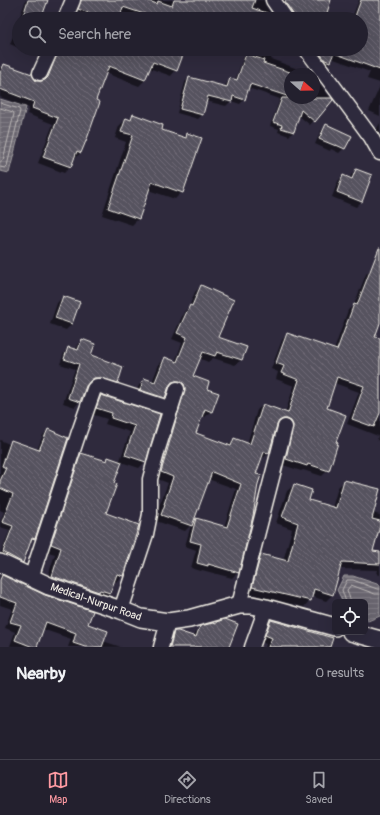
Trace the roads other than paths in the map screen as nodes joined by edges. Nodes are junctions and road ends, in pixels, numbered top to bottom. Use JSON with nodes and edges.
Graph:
{"nodes":[{"id":1,"x":73,"y":0,"type":"edge"},
{"id":2,"x":273,"y":0,"type":"edge"},
{"id":3,"x":68,"y":12,"type":"edge"},
{"id":4,"x":281,"y":12,"type":"edge"},
{"id":5,"x":48,"y":56,"type":"edge"},
{"id":6,"x":311,"y":56,"type":"edge"},
{"id":7,"x":40,"y":73,"type":"dead end"},
{"id":8,"x":380,"y":153,"type":"edge"},
{"id":9,"x":177,"y":389,"type":"dead end"},
{"id":10,"x":171,"y":409,"type":"junction"},
{"id":11,"x":285,"y":427,"type":"dead end"},
{"id":12,"x":0,"y":565,"type":"edge"},
{"id":13,"x":31,"y":578,"type":"junction"},
{"id":14,"x":239,"y":605,"type":"junction"},
{"id":15,"x":266,"y":608,"type":"junction"},
{"id":16,"x":121,"y":610,"type":"junction"},
{"id":17,"x":168,"y":622,"type":"junction"},
{"id":18,"x":332,"y":626,"type":"edge"},
{"id":19,"x":161,"y":647,"type":"edge"},
{"id":20,"x":252,"y":647,"type":"edge"}],
"edges":[{"from":1,"to":3,"type":"street"},
{"from":2,"to":4,"type":"street"},
{"from":5,"to":7,"type":"street"},
{"from":6,"to":8,"type":"street"},
{"from":9,"to":10,"type":"street"},
{"from":10,"to":13,"type":"street"},
{"from":10,"to":16,"type":"street"},
{"from":11,"to":14,"type":"street"},
{"from":12,"to":13,"type":"street","name":"Medical-Nurpur Road"},
{"from":13,"to":16,"type":"street","name":"Medical-Nurpur Road"},
{"from":14,"to":15,"type":"street","name":"Medical-Nurpur Road"},
{"from":14,"to":17,"type":"street","name":"Medical-Nurpur Road"},
{"from":15,"to":18,"type":"street","name":"Medical-Nurpur Road"},
{"from":15,"to":20,"type":"street"},
{"from":16,"to":17,"type":"street","name":"Medical-Nurpur Road"},
{"from":17,"to":19,"type":"street"}]}
